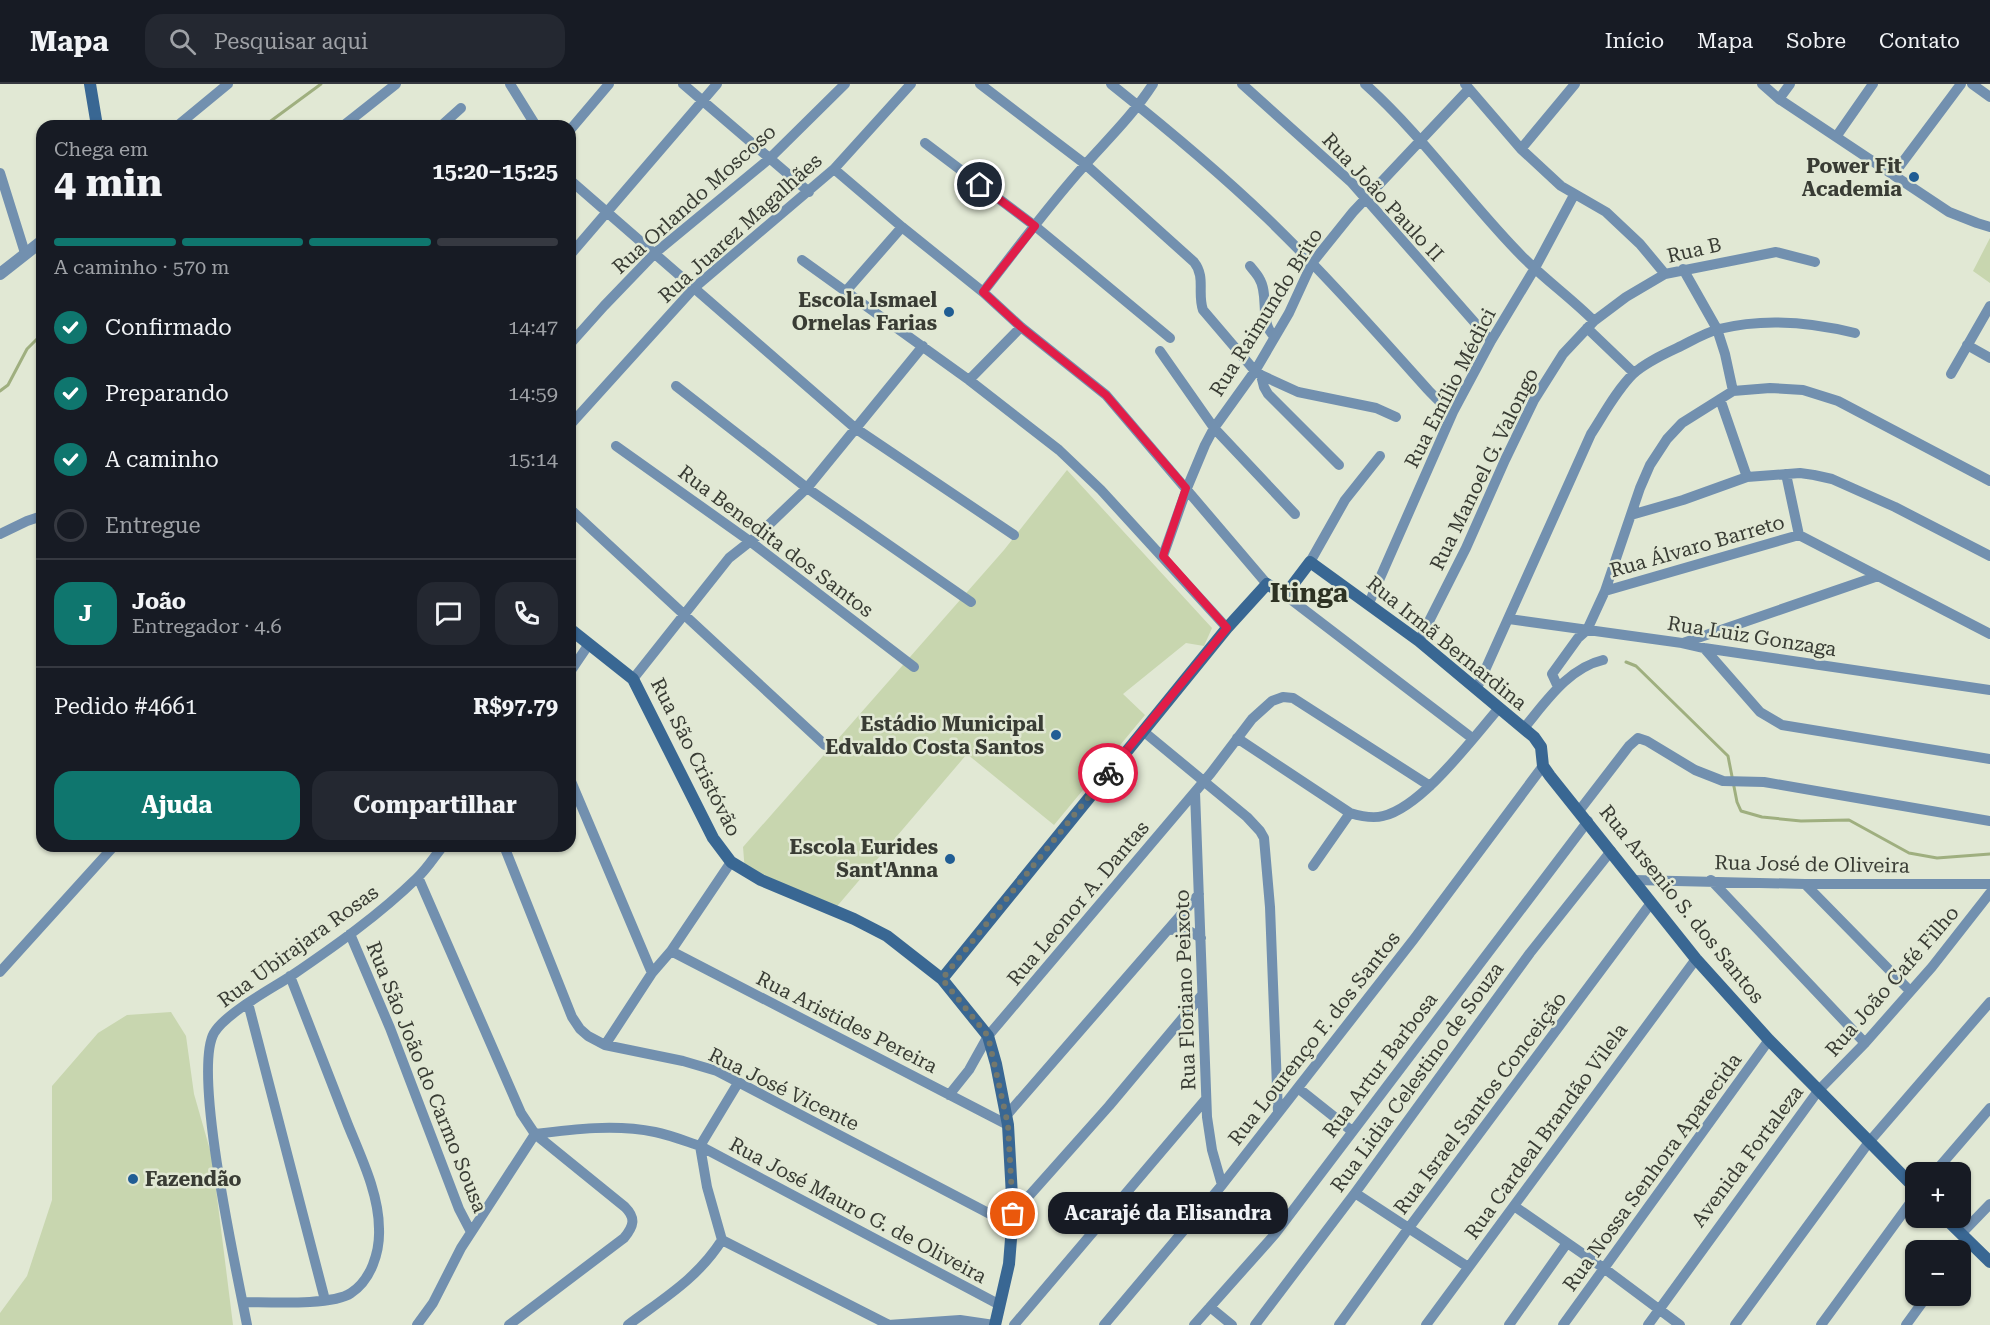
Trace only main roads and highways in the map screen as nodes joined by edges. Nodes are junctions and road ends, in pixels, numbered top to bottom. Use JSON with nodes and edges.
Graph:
{"nodes":[{"id":1,"x":90,"y":84,"type":"edge"},
{"id":2,"x":96,"y":120,"type":"edge"},
{"id":3,"x":576,"y":634,"type":"edge"},
{"id":4,"x":1543,"y":766,"type":"joint"},
{"id":5,"x":942,"y":979,"type":"junction"},
{"id":6,"x":1818,"y":1091,"type":"joint"},
{"id":7,"x":1905,"y":1178,"type":"edge"},
{"id":8,"x":1955,"y":1228,"type":"edge"},
{"id":9,"x":1990,"y":1262,"type":"edge"},
{"id":10,"x":994,"y":1325,"type":"edge"}],
"edges":[{"from":1,"to":2,"type":"main road"},
{"from":3,"to":5,"type":"main road","name":"Rua São Cristóvão"},
{"from":4,"to":5,"type":"main road","name":"Rua Irmã Bernardina"},
{"from":4,"to":6,"type":"main road","name":"Rua Arsenio S. dos Santos"},
{"from":5,"to":10,"type":"main road","name":"Rua São Cristóvão"},
{"from":6,"to":7,"type":"main road","name":"Avenida Fortaleza"},
{"from":8,"to":9,"type":"main road"}]}
